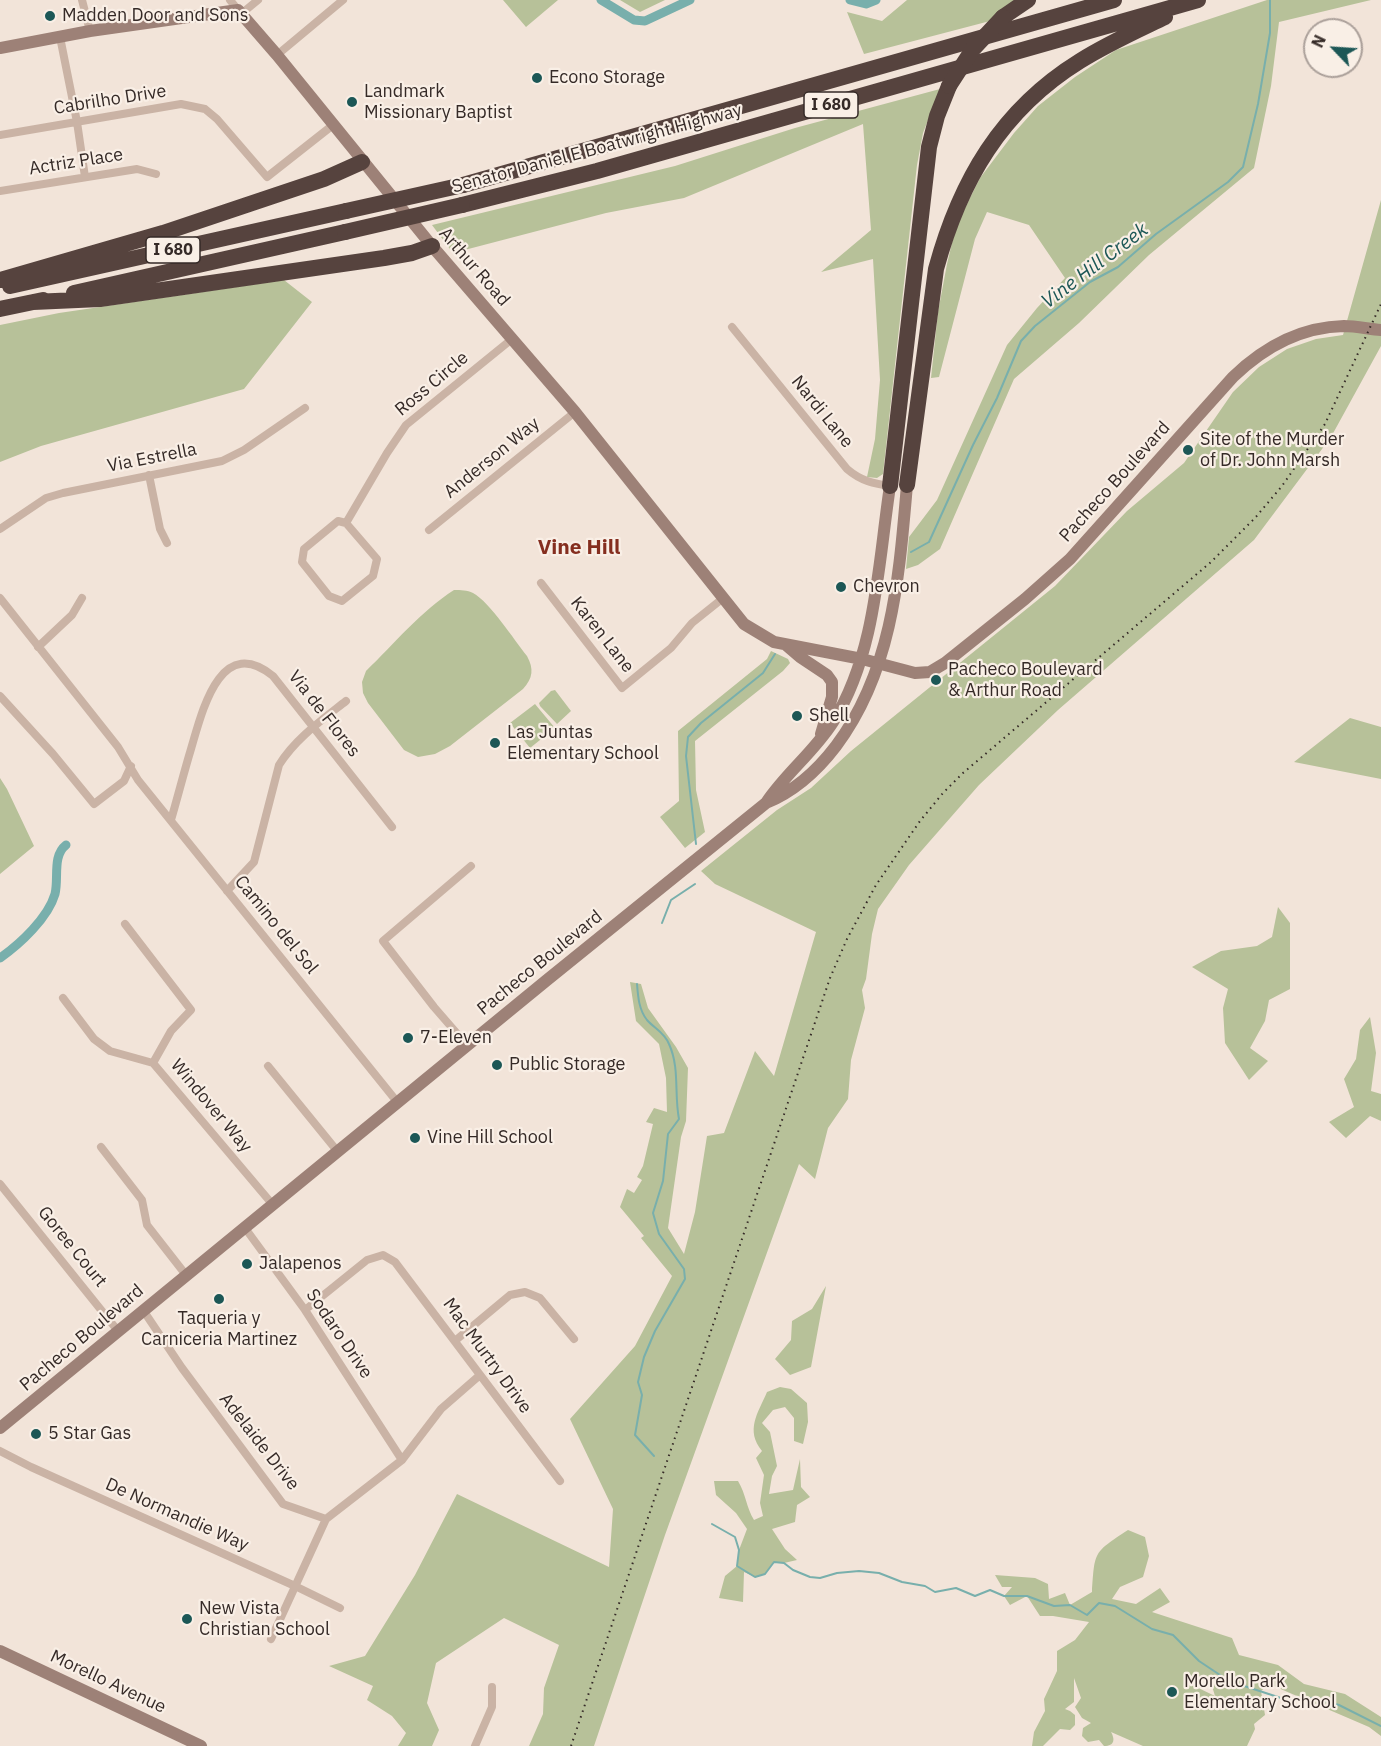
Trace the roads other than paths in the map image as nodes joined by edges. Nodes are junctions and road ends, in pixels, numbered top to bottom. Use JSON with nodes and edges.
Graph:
{"nodes":[{"id":1,"x":82,"y":0,"type":"edge"},
{"id":2,"x":258,"y":0,"type":"edge"},
{"id":3,"x":343,"y":0,"type":"edge"},
{"id":4,"x":1029,"y":0,"type":"edge"},
{"id":5,"x":1114,"y":0,"type":"edge"},
{"id":6,"x":1199,"y":0,"type":"edge"},
{"id":7,"x":236,"y":8,"type":"edge"},
{"id":8,"x":90,"y":31,"type":"junction"},
{"id":9,"x":60,"y":37,"type":"junction"},
{"id":10,"x":0,"y":48,"type":"edge"},
{"id":11,"x":277,"y":55,"type":"junction"},
{"id":12,"x":77,"y":122,"type":"junction"},
{"id":13,"x":333,"y":125,"type":"junction"},
{"id":14,"x":0,"y":135,"type":"edge"},
{"id":15,"x":362,"y":162,"type":"junction"},
{"id":16,"x":156,"y":174,"type":"dead end"},
{"id":17,"x":85,"y":177,"type":"junction"},
{"id":18,"x":0,"y":191,"type":"edge"},
{"id":19,"x":432,"y":246,"type":"junction"},
{"id":20,"x":0,"y":280,"type":"edge"},
{"id":21,"x":0,"y":289,"type":"edge"},
{"id":22,"x":33,"y":302,"type":"junction"},
{"id":23,"x":0,"y":309,"type":"edge"},
{"id":24,"x":732,"y":327,"type":"dead end"},
{"id":25,"x":1381,"y":330,"type":"edge"},
{"id":26,"x":512,"y":339,"type":"junction"},
{"id":27,"x":305,"y":408,"type":"dead end"},
{"id":28,"x":575,"y":412,"type":"junction"},
{"id":29,"x":149,"y":475,"type":"junction"},
{"id":30,"x":898,"y":485,"type":"junction"},
{"id":31,"x":346,"y":523,"type":"junction"},
{"id":32,"x":0,"y":529,"type":"edge"},
{"id":33,"x":429,"y":530,"type":"dead end"},
{"id":34,"x":167,"y":543,"type":"dead end"},
{"id":35,"x":541,"y":583,"type":"dead end"},
{"id":36,"x":0,"y":598,"type":"edge"},
{"id":37,"x":82,"y":598,"type":"dead end"},
{"id":38,"x":722,"y":598,"type":"junction"},
{"id":39,"x":786,"y":645,"type":"junction"},
{"id":40,"x":38,"y":647,"type":"junction"},
{"id":41,"x":862,"y":658,"type":"junction"},
{"id":42,"x":880,"y":663,"type":"junction"},
{"id":43,"x":0,"y":696,"type":"edge"},
{"id":44,"x":346,"y":701,"type":"dead end"},
{"id":45,"x":313,"y":728,"type":"junction"},
{"id":46,"x":821,"y":737,"type":"junction"},
{"id":47,"x":131,"y":766,"type":"junction"},
{"id":48,"x":765,"y":803,"type":"junction"},
{"id":49,"x":171,"y":819,"type":"junction"},
{"id":50,"x":392,"y":827,"type":"dead end"},
{"id":51,"x":471,"y":866,"type":"dead end"},
{"id":52,"x":227,"y":891,"type":"junction"},
{"id":53,"x":125,"y":924,"type":"dead end"},
{"id":54,"x":63,"y":999,"type":"dead end"},
{"id":55,"x":467,"y":1045,"type":"junction"},
{"id":56,"x":153,"y":1063,"type":"junction"},
{"id":57,"x":267,"y":1066,"type":"dead end"},
{"id":58,"x":398,"y":1103,"type":"junction"},
{"id":59,"x":101,"y":1147,"type":"dead end"},
{"id":60,"x":338,"y":1152,"type":"junction"},
{"id":61,"x":0,"y":1184,"type":"edge"},
{"id":62,"x":273,"y":1205,"type":"junction"},
{"id":63,"x":245,"y":1228,"type":"junction"},
{"id":64,"x":186,"y":1275,"type":"junction"},
{"id":65,"x":143,"y":1310,"type":"junction"},
{"id":66,"x":304,"y":1310,"type":"junction"},
{"id":67,"x":118,"y":1331,"type":"junction"},
{"id":68,"x":574,"y":1339,"type":"dead end"},
{"id":69,"x":456,"y":1340,"type":"junction"},
{"id":70,"x":480,"y":1375,"type":"junction"},
{"id":71,"x":0,"y":1428,"type":"edge"},
{"id":72,"x":0,"y":1451,"type":"edge"},
{"id":73,"x":402,"y":1460,"type":"junction"},
{"id":74,"x":560,"y":1481,"type":"dead end"},
{"id":75,"x":326,"y":1519,"type":"junction"},
{"id":76,"x":295,"y":1586,"type":"junction"},
{"id":77,"x":340,"y":1608,"type":"dead end"},
{"id":78,"x":271,"y":1639,"type":"dead end"},
{"id":79,"x":0,"y":1651,"type":"edge"},
{"id":80,"x":492,"y":1686,"type":"dead end"},
{"id":81,"x":201,"y":1746,"type":"edge"},
{"id":82,"x":475,"y":1746,"type":"edge"}],
"edges":[{"from":1,"to":8,"type":"street"},
{"from":2,"to":7,"type":"street"},
{"from":3,"to":11,"type":"street"},
{"from":4,"to":30,"type":"highway","bridge":true},
{"from":5,"to":21,"type":"highway","name":"Senator Daniel E Boatwright Highway","number":"I 680","bridge":true},
{"from":6,"to":22,"type":"highway","name":"Senator Daniel E Boatwright Highway","number":"I 680","bridge":true},
{"from":6,"to":30,"type":"highway"},
{"from":7,"to":8,"type":"main road"},
{"from":7,"to":11,"type":"main road","name":"Arthur Road"},
{"from":8,"to":9,"type":"main road"},
{"from":9,"to":10,"type":"main road"},
{"from":9,"to":12,"type":"street"},
{"from":11,"to":13,"type":"main road","name":"Arthur Road"},
{"from":12,"to":13,"type":"street","name":"Cabrilho Drive"},
{"from":12,"to":14,"type":"street","name":"Cabrilho Drive"},
{"from":12,"to":17,"type":"street"},
{"from":13,"to":15,"type":"main road","name":"Arthur Road"},
{"from":15,"to":19,"type":"main road","name":"Arthur Road"},
{"from":15,"to":20,"type":"highway"},
{"from":16,"to":17,"type":"street","name":"Actriz Place"},
{"from":17,"to":18,"type":"street","name":"Actriz Place"},
{"from":19,"to":22,"type":"highway"},
{"from":19,"to":26,"type":"main road","name":"Arthur Road"},
{"from":22,"to":23,"type":"highway","name":"Senator Daniel E Boatwright Highway","number":"I 680"},
{"from":24,"to":30,"type":"street","name":"Nardi Lane"},
{"from":25,"to":42,"type":"main road","name":"Pacheco Boulevard"},
{"from":26,"to":28,"type":"main road","name":"Arthur Road"},
{"from":26,"to":31,"type":"street","name":"Ross Circle"},
{"from":27,"to":29,"type":"street","name":"Via Estrella"},
{"from":28,"to":33,"type":"street","name":"Anderson Way"},
{"from":28,"to":38,"type":"main road","name":"Arthur Road"},
{"from":29,"to":32,"type":"street","name":"Via Estrella"},
{"from":29,"to":34,"type":"street"},
{"from":30,"to":41,"type":"main road","name":"Pacheco Boulevard"},
{"from":30,"to":42,"type":"main road","name":"Pacheco Boulevard"},
{"from":31,"to":31,"type":"street"},
{"from":35,"to":38,"type":"street","name":"Karen Lane"},
{"from":36,"to":40,"type":"street","name":"Camino del Sol"},
{"from":37,"to":40,"type":"street"},
{"from":38,"to":39,"type":"main road","name":"Arthur Road"},
{"from":39,"to":41,"type":"main road","name":"Arthur Road"},
{"from":39,"to":46,"type":"main road"},
{"from":40,"to":47,"type":"street","name":"Camino del Sol"},
{"from":41,"to":42,"type":"main road","name":"Arthur Road"},
{"from":41,"to":46,"type":"main road","name":"Pacheco Boulevard"},
{"from":42,"to":48,"type":"main road","name":"Pacheco Boulevard"},
{"from":43,"to":47,"type":"street"},
{"from":44,"to":45,"type":"street"},
{"from":45,"to":49,"type":"street","name":"Via de Flores"},
{"from":45,"to":50,"type":"street","name":"Via de Flores"},
{"from":45,"to":52,"type":"street"},
{"from":46,"to":48,"type":"main road","name":"Pacheco Boulevard"},
{"from":47,"to":49,"type":"street","name":"Camino del Sol"},
{"from":48,"to":55,"type":"main road","name":"Pacheco Boulevard"},
{"from":49,"to":52,"type":"street","name":"Camino del Sol"},
{"from":51,"to":55,"type":"street"},
{"from":52,"to":58,"type":"street","name":"Camino del Sol"},
{"from":53,"to":56,"type":"street"},
{"from":54,"to":56,"type":"street","name":"Windover Way"},
{"from":55,"to":58,"type":"main road","name":"Pacheco Boulevard"},
{"from":56,"to":62,"type":"street","name":"Windover Way"},
{"from":57,"to":60,"type":"street"},
{"from":58,"to":60,"type":"main road","name":"Pacheco Boulevard"},
{"from":59,"to":64,"type":"street"},
{"from":60,"to":62,"type":"main road","name":"Pacheco Boulevard"},
{"from":61,"to":67,"type":"street","name":"Goree Court"},
{"from":62,"to":63,"type":"main road","name":"Pacheco Boulevard"},
{"from":63,"to":64,"type":"main road","name":"Pacheco Boulevard"},
{"from":63,"to":66,"type":"street","name":"Sodaro Drive"},
{"from":64,"to":65,"type":"main road","name":"Pacheco Boulevard"},
{"from":65,"to":67,"type":"main road","name":"Pacheco Boulevard"},
{"from":65,"to":75,"type":"street","name":"Adelaide Drive"},
{"from":66,"to":69,"type":"street","name":"Mac Murtry Drive"},
{"from":66,"to":73,"type":"street","name":"Sodaro Drive"},
{"from":67,"to":71,"type":"main road","name":"Pacheco Boulevard"},
{"from":68,"to":69,"type":"street"},
{"from":69,"to":70,"type":"street","name":"Mac Murtry Drive"},
{"from":70,"to":73,"type":"street"},
{"from":70,"to":74,"type":"street","name":"Mac Murtry Drive"},
{"from":72,"to":76,"type":"street","name":"De Normandie Way"},
{"from":73,"to":75,"type":"street"},
{"from":75,"to":76,"type":"street"},
{"from":76,"to":77,"type":"street","name":"De Normandie Way"},
{"from":76,"to":78,"type":"street"},
{"from":79,"to":81,"type":"main road","name":"Morello Avenue"},
{"from":80,"to":82,"type":"street"}]}
